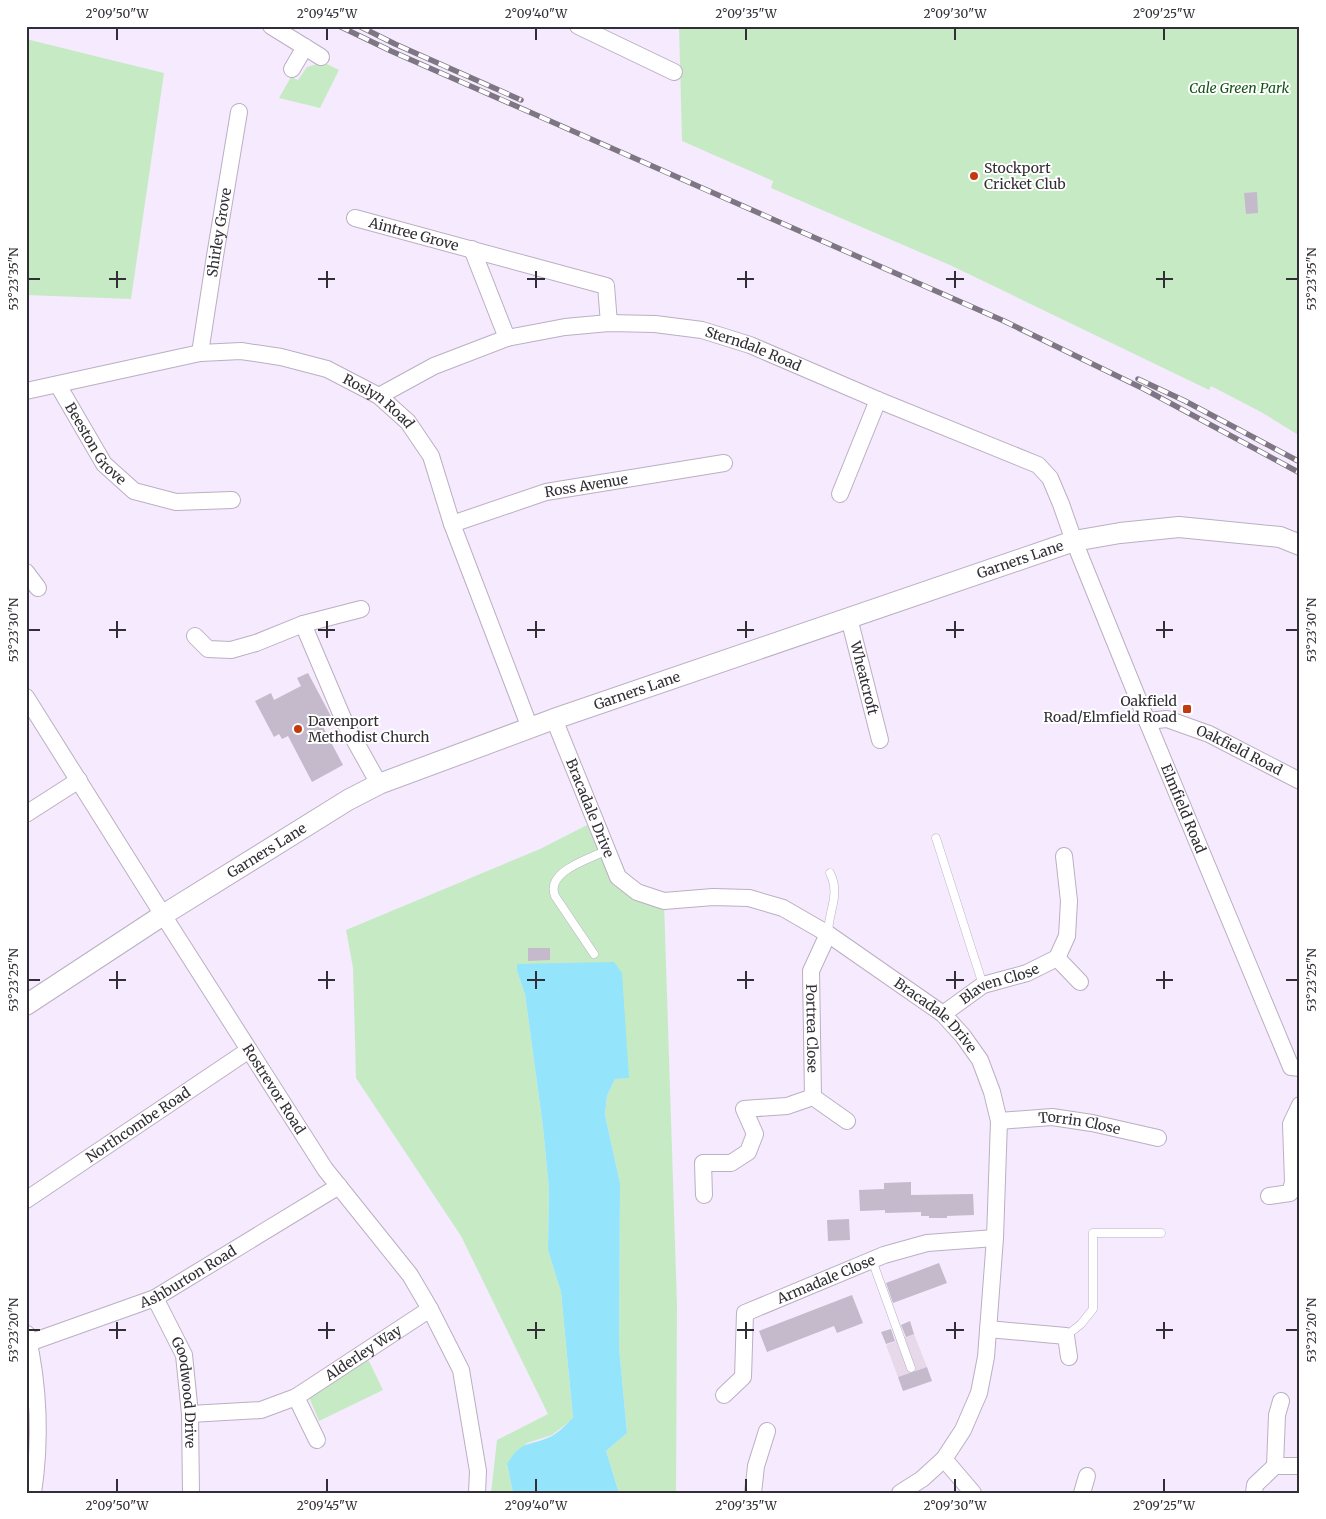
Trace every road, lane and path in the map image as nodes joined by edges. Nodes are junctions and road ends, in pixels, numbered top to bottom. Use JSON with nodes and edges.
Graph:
{"nodes":[{"id":1,"x":272,"y":26,"type":"edge"},
{"id":2,"x":578,"y":26,"type":"edge"},
{"id":3,"x":612,"y":34,"type":"edge"},
{"id":4,"x":305,"y":48,"type":"junction"},
{"id":5,"x":321,"y":57,"type":"dead end"},
{"id":6,"x":292,"y":69,"type":"dead end"},
{"id":7,"x":674,"y":72,"type":"dead end"},
{"id":8,"x":239,"y":112,"type":"dead end"},
{"id":9,"x":355,"y":218,"type":"dead end"},
{"id":10,"x":472,"y":249,"type":"junction"},
{"id":11,"x":609,"y":323,"type":"junction"},
{"id":12,"x":507,"y":338,"type":"junction"},
{"id":13,"x":200,"y":353,"type":"junction"},
{"id":14,"x":58,"y":385,"type":"junction"},
{"id":15,"x":26,"y":392,"type":"edge"},
{"id":16,"x":379,"y":396,"type":"junction"},
{"id":17,"x":878,"y":400,"type":"junction"},
{"id":18,"x":724,"y":463,"type":"dead end"},
{"id":19,"x":840,"y":494,"type":"dead end"},
{"id":20,"x":232,"y":500,"type":"dead end"},
{"id":21,"x":452,"y":524,"type":"junction"},
{"id":22,"x":1074,"y":541,"type":"junction"},
{"id":23,"x":1300,"y":545,"type":"edge"},
{"id":24,"x":26,"y":572,"type":"edge"},
{"id":25,"x":38,"y":588,"type":"dead end"},
{"id":26,"x":361,"y":609,"type":"dead end"},
{"id":27,"x":849,"y":618,"type":"junction"},
{"id":28,"x":303,"y":624,"type":"junction"},
{"id":29,"x":195,"y":636,"type":"dead end"},
{"id":30,"x":26,"y":697,"type":"edge"},
{"id":31,"x":554,"y":719,"type":"junction"},
{"id":32,"x":1147,"y":721,"type":"junction"},
{"id":33,"x":530,"y":728,"type":"junction"},
{"id":34,"x":880,"y":740,"type":"dead end"},
{"id":35,"x":78,"y":780,"type":"junction"},
{"id":36,"x":1300,"y":780,"type":"edge"},
{"id":37,"x":379,"y":784,"type":"junction"},
{"id":38,"x":26,"y":814,"type":"edge"},
{"id":39,"x":936,"y":838,"type":"dead end"},
{"id":40,"x":607,"y":850,"type":"junction"},
{"id":41,"x":1064,"y":856,"type":"dead end"},
{"id":42,"x":830,"y":873,"type":"dead end"},
{"id":43,"x":162,"y":915,"type":"junction"},
{"id":44,"x":828,"y":934,"type":"junction"},
{"id":45,"x":594,"y":954,"type":"dead end"},
{"id":46,"x":1057,"y":958,"type":"junction"},
{"id":47,"x":1080,"y":982,"type":"dead end"},
{"id":48,"x":983,"y":985,"type":"junction"},
{"id":49,"x":26,"y":1005,"type":"edge"},
{"id":50,"x":943,"y":1014,"type":"junction"},
{"id":51,"x":249,"y":1050,"type":"junction"},
{"id":52,"x":1300,"y":1068,"type":"edge"},
{"id":53,"x":813,"y":1097,"type":"junction"},
{"id":54,"x":1300,"y":1105,"type":"edge"},
{"id":55,"x":847,"y":1121,"type":"dead end"},
{"id":56,"x":999,"y":1121,"type":"junction"},
{"id":57,"x":1158,"y":1138,"type":"dead end"},
{"id":58,"x":339,"y":1186,"type":"junction"},
{"id":59,"x":704,"y":1195,"type":"dead end"},
{"id":60,"x":1269,"y":1196,"type":"dead end"},
{"id":61,"x":26,"y":1200,"type":"edge"},
{"id":62,"x":1161,"y":1233,"type":"dead end"},
{"id":63,"x":995,"y":1238,"type":"junction"},
{"id":64,"x":872,"y":1260,"type":"junction"},
{"id":65,"x":154,"y":1298,"type":"junction"},
{"id":66,"x":430,"y":1309,"type":"junction"},
{"id":67,"x":988,"y":1329,"type":"junction"},
{"id":68,"x":1066,"y":1336,"type":"junction"},
{"id":69,"x":27,"y":1340,"type":"edge"},
{"id":70,"x":1068,"y":1357,"type":"dead end"},
{"id":71,"x":911,"y":1368,"type":"dead end"},
{"id":72,"x":724,"y":1395,"type":"dead end"},
{"id":73,"x":296,"y":1397,"type":"junction"},
{"id":74,"x":1281,"y":1401,"type":"dead end"},
{"id":75,"x":190,"y":1414,"type":"junction"},
{"id":76,"x":767,"y":1432,"type":"dead end"},
{"id":77,"x":317,"y":1440,"type":"dead end"},
{"id":78,"x":944,"y":1459,"type":"junction"},
{"id":79,"x":1275,"y":1466,"type":"junction"},
{"id":80,"x":1300,"y":1466,"type":"edge"},
{"id":81,"x":1087,"y":1476,"type":"dead end"},
{"id":82,"x":33,"y":1493,"type":"edge"},
{"id":83,"x":191,"y":1493,"type":"edge"},
{"id":84,"x":477,"y":1493,"type":"edge"},
{"id":85,"x":753,"y":1493,"type":"edge"},
{"id":86,"x":900,"y":1493,"type":"edge"},
{"id":87,"x":973,"y":1493,"type":"edge"},
{"id":88,"x":1082,"y":1493,"type":"edge"},
{"id":89,"x":1254,"y":1493,"type":"edge"}],
"edges":[{"from":1,"to":4,"type":"street"},
{"from":2,"to":3,"type":"street"},
{"from":3,"to":7,"type":"street"},
{"from":4,"to":5,"type":"street"},
{"from":4,"to":6,"type":"street"},
{"from":8,"to":13,"type":"street","name":"Shirley Grove"},
{"from":9,"to":10,"type":"street","name":"Aintree Grove"},
{"from":10,"to":11,"type":"street","name":"Aintree Grove"},
{"from":10,"to":12,"type":"street","name":"Aintree Grove"},
{"from":11,"to":12,"type":"street","name":"Sterndale Road"},
{"from":11,"to":17,"type":"street","name":"Sterndale Road"},
{"from":12,"to":16,"type":"street","name":"Sterndale Road"},
{"from":13,"to":14,"type":"street","name":"Roslyn Road"},
{"from":13,"to":16,"type":"street","name":"Roslyn Road"},
{"from":14,"to":15,"type":"street","name":"Roslyn Road"},
{"from":14,"to":20,"type":"street","name":"Beeston Grove"},
{"from":16,"to":21,"type":"street","name":"Roslyn Road"},
{"from":17,"to":19,"type":"street"},
{"from":17,"to":22,"type":"street","name":"Sterndale Road"},
{"from":18,"to":21,"type":"street","name":"Ross Avenue"},
{"from":21,"to":33,"type":"street","name":"Roslyn Road"},
{"from":22,"to":23,"type":"street","name":"Garners Lane"},
{"from":22,"to":27,"type":"street","name":"Garners Lane"},
{"from":22,"to":32,"type":"street","name":"Elmfield Road"},
{"from":24,"to":25,"type":"street"},
{"from":26,"to":28,"type":"street"},
{"from":27,"to":31,"type":"street","name":"Garners Lane"},
{"from":27,"to":34,"type":"street","name":"Wheatcroft"},
{"from":28,"to":29,"type":"street"},
{"from":28,"to":37,"type":"street"},
{"from":30,"to":35,"type":"street","name":"Rostrevor Road"},
{"from":31,"to":33,"type":"street","name":"Garners Lane"},
{"from":31,"to":40,"type":"street","name":"Bracadale Drive"},
{"from":32,"to":36,"type":"street","name":"Oakfield Road"},
{"from":32,"to":52,"type":"street","name":"Elmfield Road"},
{"from":33,"to":37,"type":"street","name":"Garners Lane"},
{"from":35,"to":38,"type":"street"},
{"from":35,"to":43,"type":"street","name":"Rostrevor Road"},
{"from":37,"to":43,"type":"street","name":"Garners Lane"},
{"from":39,"to":48,"type":"lane"},
{"from":40,"to":44,"type":"street","name":"Bracadale Drive"},
{"from":40,"to":45,"type":"lane"},
{"from":41,"to":46,"type":"street"},
{"from":42,"to":44,"type":"lane"},
{"from":43,"to":49,"type":"street","name":"Garners Lane"},
{"from":43,"to":51,"type":"street","name":"Rostrevor Road"},
{"from":44,"to":50,"type":"street","name":"Bracadale Drive"},
{"from":44,"to":53,"type":"street","name":"Portrea Close"},
{"from":46,"to":47,"type":"street"},
{"from":46,"to":48,"type":"street","name":"Blaven Close"},
{"from":48,"to":50,"type":"street","name":"Blaven Close"},
{"from":50,"to":56,"type":"street","name":"Bracadale Drive"},
{"from":51,"to":58,"type":"street","name":"Rostrevor Road"},
{"from":51,"to":61,"type":"street","name":"Northcombe Road"},
{"from":53,"to":55,"type":"street"},
{"from":53,"to":59,"type":"street"},
{"from":54,"to":60,"type":"street"},
{"from":56,"to":57,"type":"street","name":"Torrin Close"},
{"from":56,"to":63,"type":"street","name":"Bracadale Drive"},
{"from":58,"to":65,"type":"street","name":"Ashburton Road"},
{"from":58,"to":66,"type":"street","name":"Rostrevor Road"},
{"from":62,"to":68,"type":"lane"},
{"from":63,"to":64,"type":"street","name":"Armadale Close"},
{"from":63,"to":67,"type":"street","name":"Bracadale Drive"},
{"from":64,"to":71,"type":"lane"},
{"from":64,"to":72,"type":"street","name":"Armadale Close"},
{"from":65,"to":69,"type":"street","name":"Ashburton Road"},
{"from":65,"to":75,"type":"street","name":"Goodwood Drive"},
{"from":66,"to":73,"type":"street","name":"Alderley Way"},
{"from":66,"to":84,"type":"street","name":"Rostrevor Road"},
{"from":67,"to":68,"type":"street"},
{"from":67,"to":78,"type":"street","name":"Bracadale Drive"},
{"from":68,"to":70,"type":"street"},
{"from":69,"to":82,"type":"street"},
{"from":73,"to":75,"type":"street","name":"Alderley Way"},
{"from":73,"to":77,"type":"street"},
{"from":74,"to":79,"type":"street"},
{"from":75,"to":83,"type":"street","name":"Goodwood Drive"},
{"from":76,"to":85,"type":"street"},
{"from":78,"to":86,"type":"street","name":"Bracadale Drive"},
{"from":78,"to":87,"type":"street"},
{"from":79,"to":80,"type":"street"},
{"from":79,"to":89,"type":"street"},
{"from":81,"to":88,"type":"street"}]}
